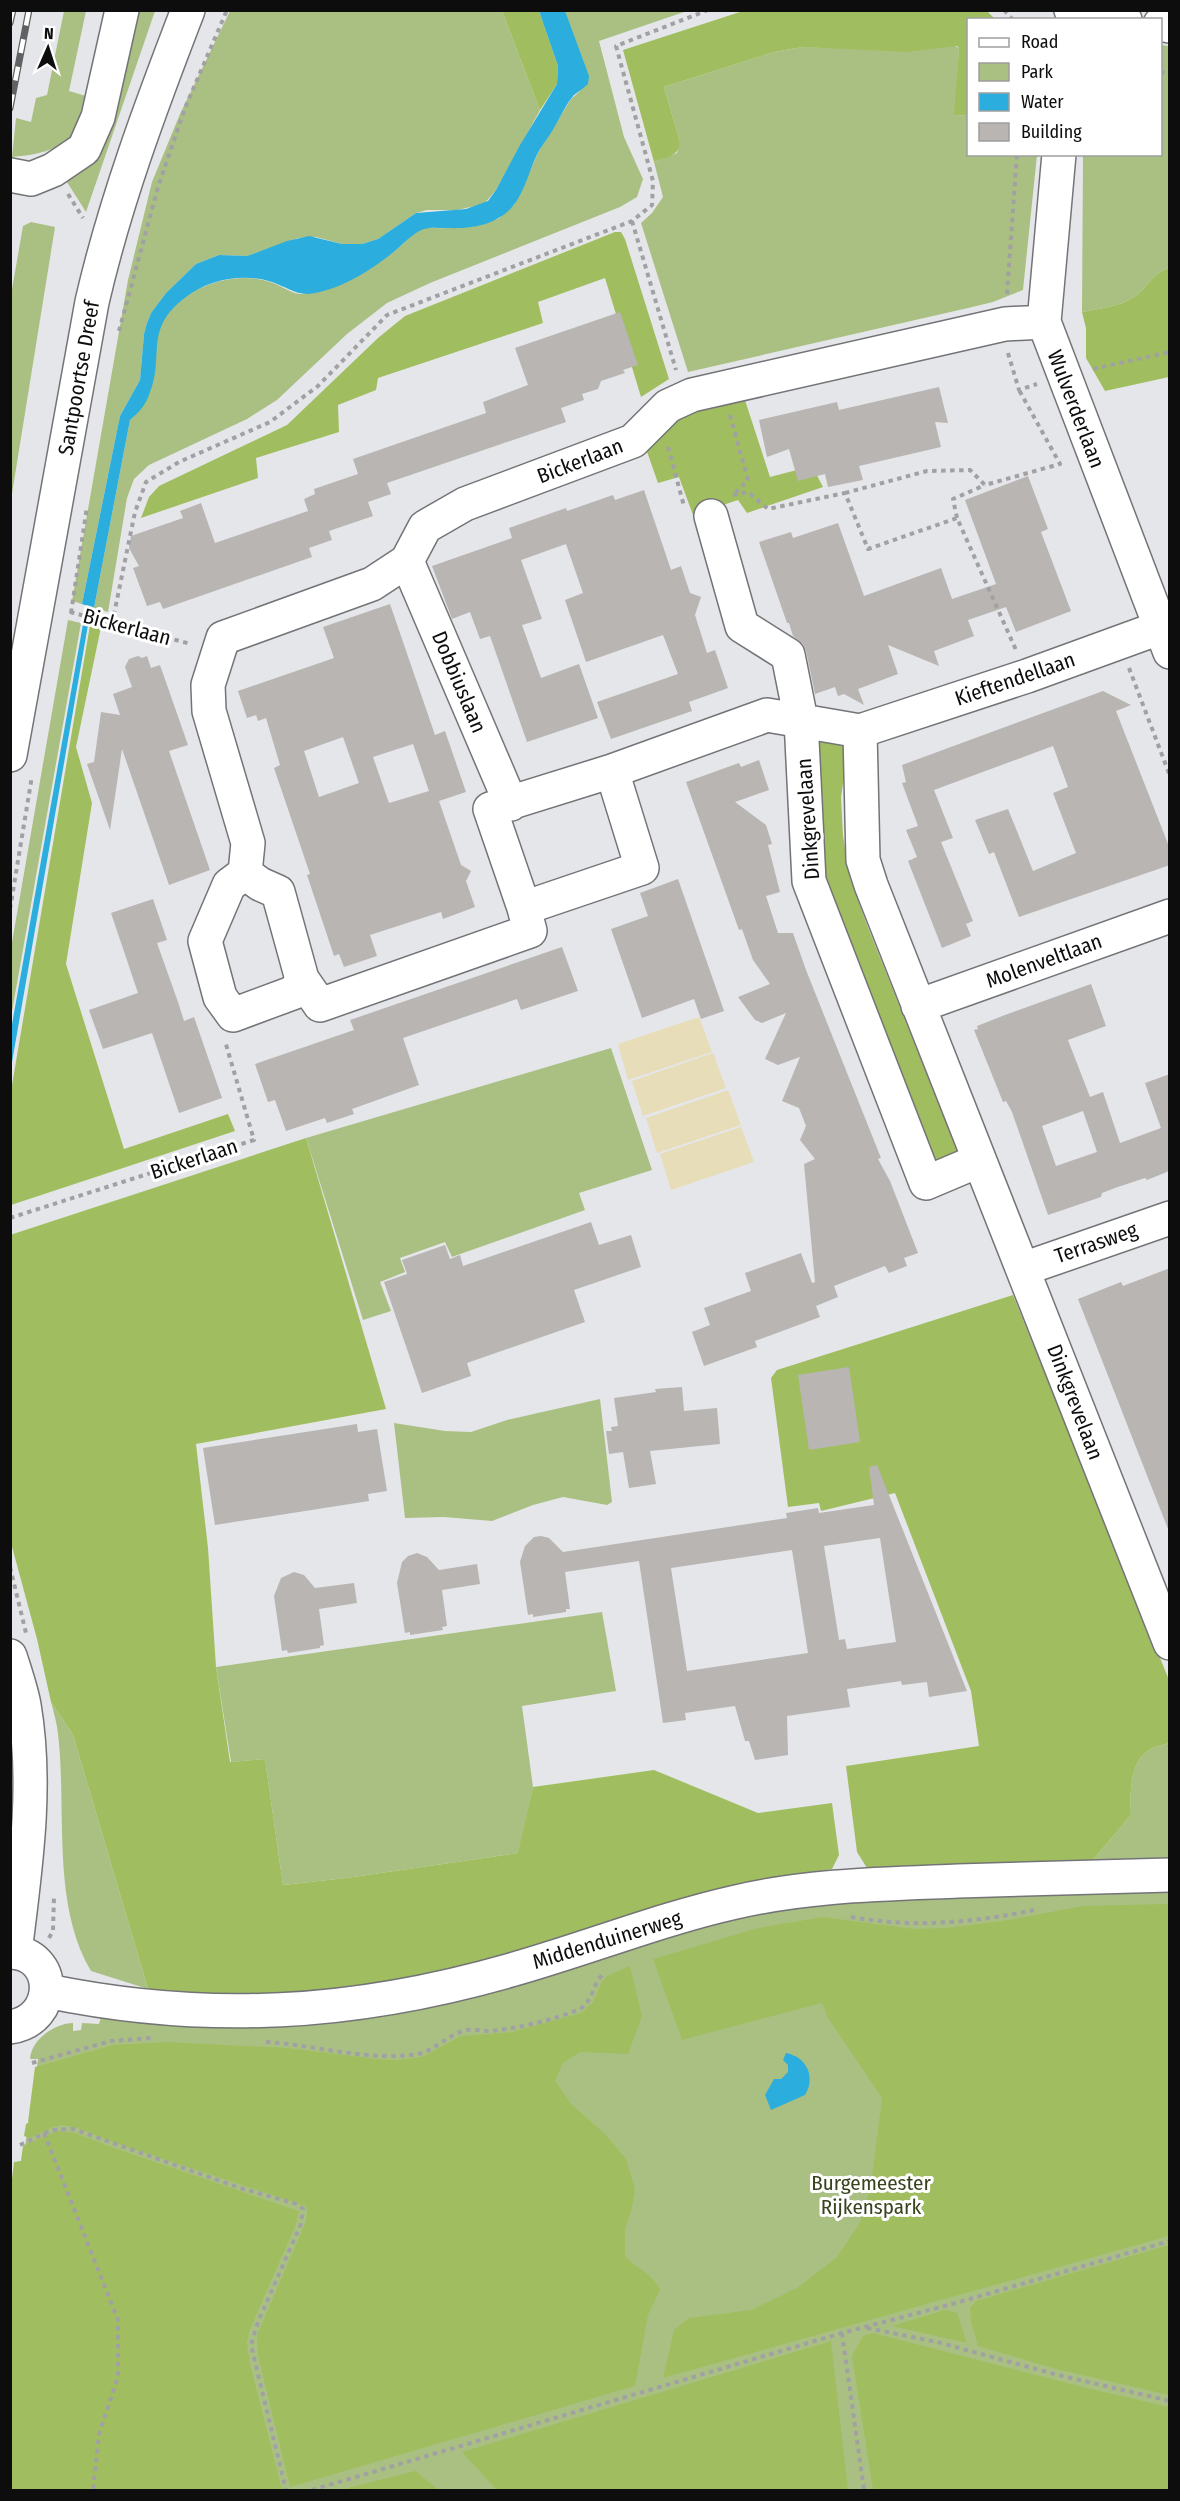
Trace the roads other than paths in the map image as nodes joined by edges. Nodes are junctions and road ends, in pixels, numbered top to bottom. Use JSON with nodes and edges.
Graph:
{"nodes":[{"id":1,"x":122,"y":10,"type":"edge"},
{"id":2,"x":188,"y":10,"type":"edge"},
{"id":3,"x":1072,"y":13,"type":"edge"},
{"id":4,"x":1110,"y":18,"type":"edge"},
{"id":5,"x":1059,"y":156,"type":"edge"},
{"id":6,"x":10,"y":175,"type":"edge"},
{"id":7,"x":1044,"y":322,"type":"junction"},
{"id":8,"x":722,"y":506,"type":"road end"},
{"id":9,"x":407,"y":561,"type":"junction"},
{"id":10,"x":1166,"y":635,"type":"edge"},
{"id":11,"x":801,"y":720,"type":"junction"},
{"id":12,"x":860,"y":731,"type":"junction"},
{"id":13,"x":10,"y":755,"type":"edge"},
{"id":14,"x":612,"y":771,"type":"junction"},
{"id":15,"x":511,"y":804,"type":"junction"},
{"id":16,"x":245,"y":873,"type":"junction"},
{"id":17,"x":524,"y":908,"type":"junction"},
{"id":18,"x":1170,"y":916,"type":"edge"},
{"id":19,"x":302,"y":980,"type":"junction"},
{"id":20,"x":918,"y":1006,"type":"junction"},
{"id":21,"x":978,"y":1161,"type":"junction"},
{"id":22,"x":1170,"y":1218,"type":"edge"},
{"id":23,"x":1023,"y":1269,"type":"junction"},
{"id":24,"x":1170,"y":1643,"type":"edge"},
{"id":25,"x":10,"y":1656,"type":"edge"},
{"id":26,"x":1170,"y":1875,"type":"edge"},
{"id":27,"x":13,"y":1952,"type":"edge"},
{"id":28,"x":47,"y":1991,"type":"junction"},
{"id":29,"x":10,"y":2027,"type":"edge"}],
"edges":[{"from":1,"to":6,"type":"street"},
{"from":2,"to":13,"type":"street","name":"Santpoortse Dreef"},
{"from":3,"to":4,"type":"street"},
{"from":5,"to":7,"type":"street","name":"Wulverderlaan"},
{"from":7,"to":9,"type":"street","name":"Bickerlaan"},
{"from":7,"to":10,"type":"street","name":"Wulverderlaan"},
{"from":8,"to":11,"type":"street","name":"Dinkgrevelaan"},
{"from":9,"to":15,"type":"street","name":"Dobbiuslaan"},
{"from":9,"to":16,"type":"street","name":"Bickerlaan"},
{"from":10,"to":12,"type":"street","name":"Kieftendellaan"},
{"from":11,"to":12,"type":"street"},
{"from":11,"to":14,"type":"street"},
{"from":11,"to":21,"type":"street","name":"Dinkgrevelaan"},
{"from":12,"to":20,"type":"street","name":"Dinkgrevelaan"},
{"from":14,"to":15,"type":"street"},
{"from":14,"to":17,"type":"street"},
{"from":15,"to":17,"type":"street"},
{"from":16,"to":19,"type":"street"},
{"from":16,"to":19,"type":"street"},
{"from":17,"to":19,"type":"street"},
{"from":18,"to":20,"type":"street","name":"Molenveltlaan"},
{"from":20,"to":21,"type":"street","name":"Dinkgrevelaan"},
{"from":21,"to":23,"type":"street","name":"Dinkgrevelaan"},
{"from":22,"to":23,"type":"street","name":"Terrasweg"},
{"from":23,"to":24,"type":"street","name":"Dinkgrevelaan"},
{"from":25,"to":27,"type":"street"},
{"from":26,"to":28,"type":"street","name":"Middenduinerweg"},
{"from":27,"to":28,"type":"street"},
{"from":28,"to":29,"type":"street"}]}
